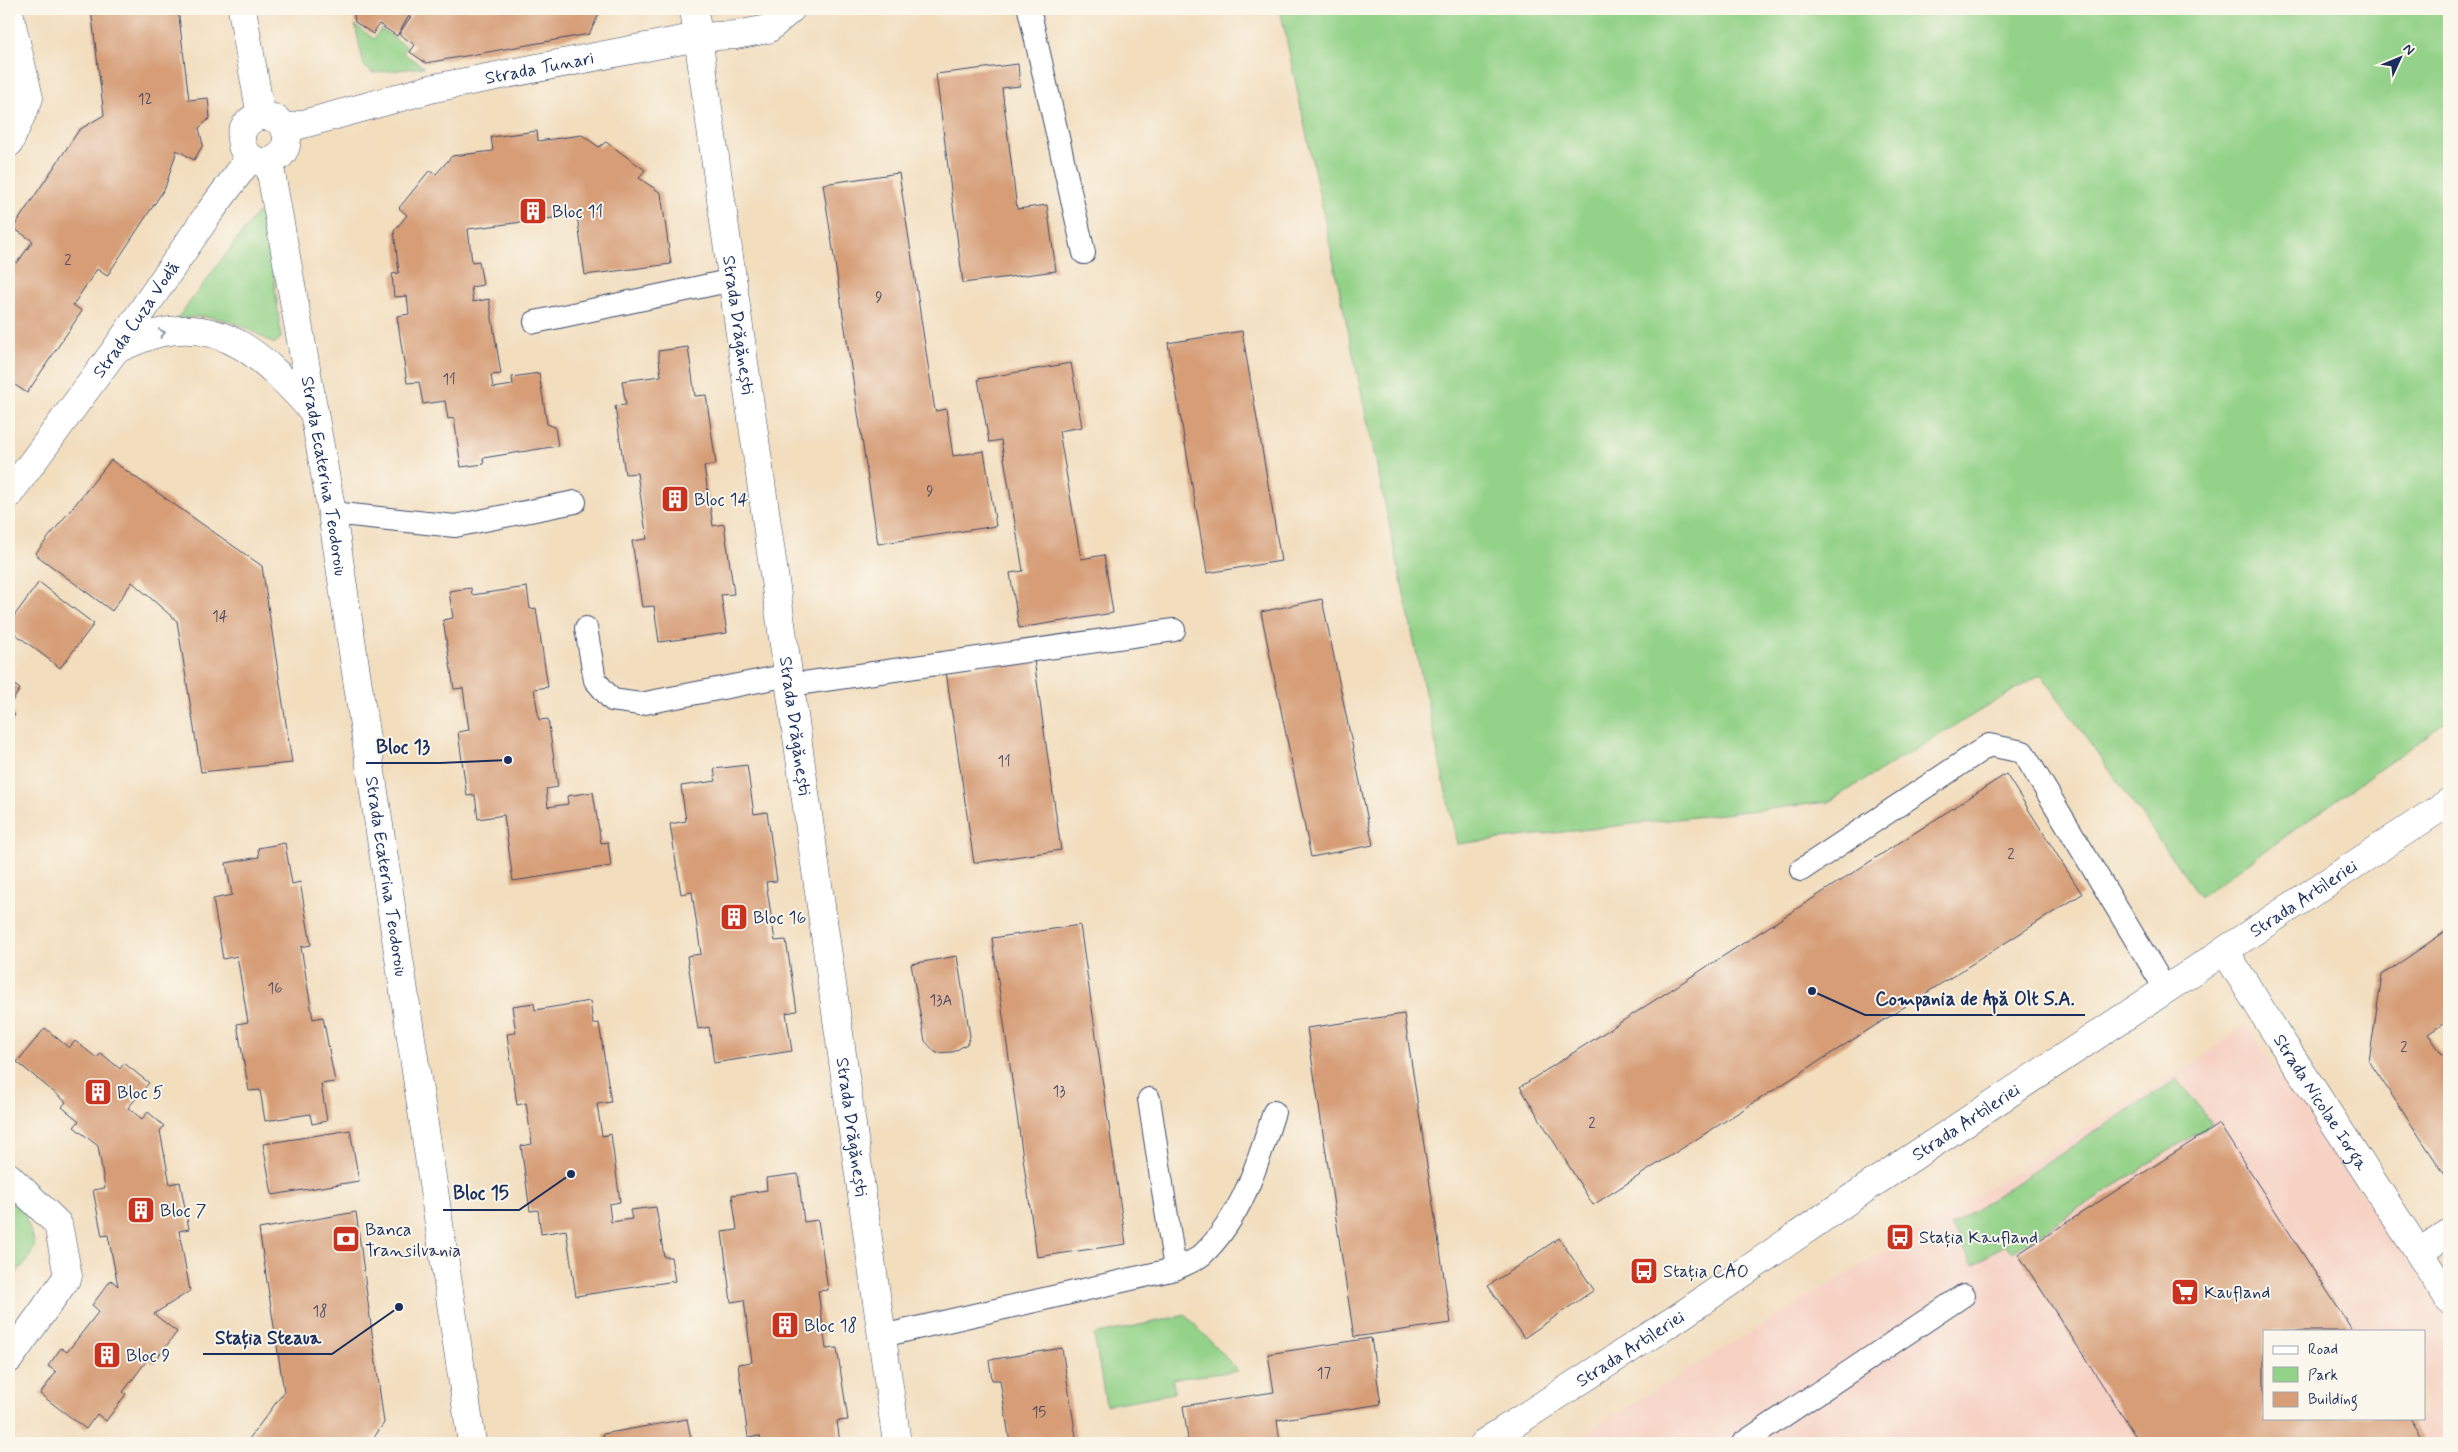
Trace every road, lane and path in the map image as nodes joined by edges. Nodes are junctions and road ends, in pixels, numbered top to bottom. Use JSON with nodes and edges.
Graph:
{"nodes":[{"id":1,"x":242,"y":9,"type":"edge"},
{"id":2,"x":694,"y":9,"type":"edge"},
{"id":3,"x":791,"y":9,"type":"edge"},
{"id":4,"x":1029,"y":9,"type":"edge"},
{"id":5,"x":9,"y":12,"type":"edge"},
{"id":6,"x":698,"y":37,"type":"junction"},
{"id":7,"x":261,"y":116,"type":"junction"},
{"id":8,"x":285,"y":129,"type":"junction"},
{"id":9,"x":9,"y":143,"type":"edge"},
{"id":10,"x":259,"y":160,"type":"junction"},
{"id":11,"x":1084,"y":253,"type":"dead end"},
{"id":12,"x":733,"y":280,"type":"junction"},
{"id":13,"x":535,"y":322,"type":"dead end"},
{"id":14,"x":116,"y":349,"type":"junction"},
{"id":15,"x":314,"y":412,"type":"junction"},
{"id":16,"x":13,"y":481,"type":"edge"},
{"id":17,"x":576,"y":502,"type":"dead end"},
{"id":18,"x":332,"y":513,"type":"junction"},
{"id":19,"x":586,"y":628,"type":"dead end"},
{"id":20,"x":1174,"y":630,"type":"dead end"},
{"id":21,"x":789,"y":680,"type":"junction"},
{"id":22,"x":2449,"y":802,"type":"edge"},
{"id":23,"x":1801,"y":870,"type":"dead end"},
{"id":24,"x":2225,"y":951,"type":"junction"},
{"id":25,"x":2166,"y":990,"type":"junction"},
{"id":26,"x":1149,"y":1099,"type":"dead end"},
{"id":27,"x":1274,"y":1112,"type":"dead end"},
{"id":28,"x":9,"y":1177,"type":"edge"},
{"id":29,"x":2449,"y":1233,"type":"edge"},
{"id":30,"x":2419,"y":1252,"type":"junction"},
{"id":31,"x":1175,"y":1269,"type":"junction"},
{"id":32,"x":1964,"y":1295,"type":"dead end"},
{"id":33,"x":2449,"y":1299,"type":"edge"},
{"id":34,"x":882,"y":1336,"type":"junction"},
{"id":35,"x":9,"y":1359,"type":"edge"},
{"id":36,"x":1497,"y":1440,"type":"edge"},
{"id":37,"x":472,"y":1443,"type":"edge"},
{"id":38,"x":897,"y":1443,"type":"edge"},
{"id":39,"x":1742,"y":1443,"type":"edge"}],
"edges":[{"from":1,"to":7,"type":"street"},
{"from":2,"to":6,"type":"street","name":"Strada Drăgănești"},
{"from":3,"to":6,"type":"street","name":"Strada Tunari"},
{"from":4,"to":11,"type":"lane"},
{"from":5,"to":9,"type":"street"},
{"from":6,"to":8,"type":"street","name":"Strada Tunari"},
{"from":6,"to":12,"type":"street","name":"Strada Drăgănești"},
{"from":7,"to":8,"type":"street"},
{"from":7,"to":10,"type":"street"},
{"from":8,"to":10,"type":"street"},
{"from":10,"to":14,"type":"street","name":"Strada Cuza Vodă"},
{"from":10,"to":15,"type":"street","name":"Strada Ecaterina Teodoroiu"},
{"from":12,"to":13,"type":"lane"},
{"from":12,"to":21,"type":"street","name":"Strada Drăgănești"},
{"from":14,"to":15,"type":"street","one_way":true},
{"from":14,"to":16,"type":"street","name":"Strada Cuza Vodă"},
{"from":15,"to":18,"type":"street","name":"Strada Ecaterina Teodoroiu"},
{"from":17,"to":18,"type":"lane"},
{"from":18,"to":37,"type":"street","name":"Strada Ecaterina Teodoroiu"},
{"from":19,"to":21,"type":"lane"},
{"from":20,"to":21,"type":"lane"},
{"from":21,"to":34,"type":"street","name":"Strada Drăgănești"},
{"from":22,"to":24,"type":"street","name":"Strada Artileriei"},
{"from":23,"to":25,"type":"lane"},
{"from":24,"to":25,"type":"street","name":"Strada Artileriei"},
{"from":24,"to":30,"type":"street","name":"Strada Nicolae Iorga"},
{"from":25,"to":36,"type":"street","name":"Strada Artileriei"},
{"from":26,"to":31,"type":"lane"},
{"from":27,"to":31,"type":"lane"},
{"from":28,"to":35,"type":"street"},
{"from":29,"to":30,"type":"street"},
{"from":30,"to":33,"type":"street","name":"Strada Nicolae Iorga"},
{"from":31,"to":34,"type":"lane"},
{"from":32,"to":39,"type":"lane"},
{"from":34,"to":38,"type":"street","name":"Strada Drăgănești"}]}
